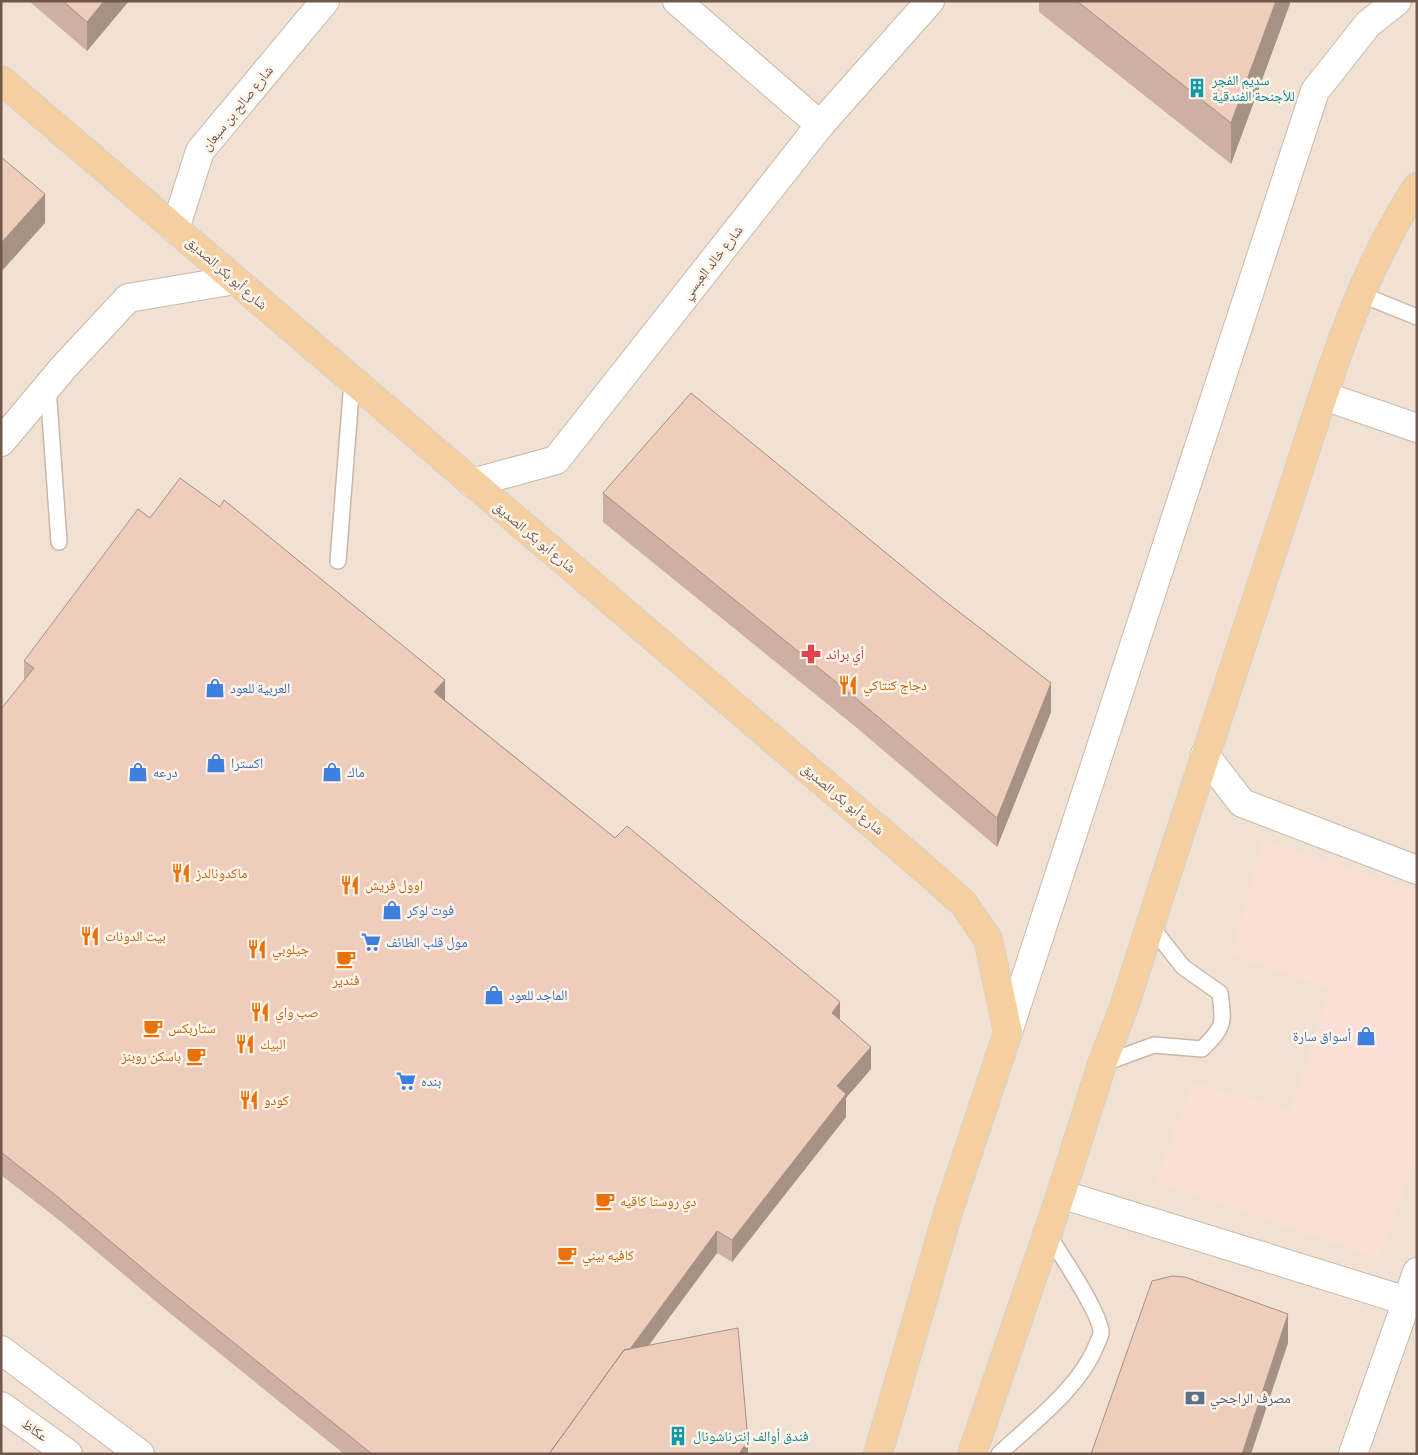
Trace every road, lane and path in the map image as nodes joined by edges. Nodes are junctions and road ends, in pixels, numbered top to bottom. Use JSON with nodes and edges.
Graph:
{"nodes":[{"id":1,"x":325,"y":1,"type":"edge"},
{"id":2,"x":677,"y":1,"type":"edge"},
{"id":3,"x":930,"y":1,"type":"edge"},
{"id":4,"x":1397,"y":1,"type":"edge"},
{"id":5,"x":1,"y":80,"type":"edge"},
{"id":6,"x":820,"y":126,"type":"junction"},
{"id":7,"x":1417,"y":187,"type":"edge"},
{"id":8,"x":175,"y":228,"type":"junction"},
{"id":9,"x":235,"y":280,"type":"junction"},
{"id":10,"x":1360,"y":294,"type":"junction"},
{"id":11,"x":1417,"y":317,"type":"edge"},
{"id":12,"x":352,"y":381,"type":"junction"},
{"id":13,"x":48,"y":386,"type":"junction"},
{"id":14,"x":1324,"y":396,"type":"junction"},
{"id":15,"x":1417,"y":428,"type":"edge"},
{"id":16,"x":1,"y":442,"type":"edge"},
{"id":17,"x":472,"y":483,"type":"junction"},
{"id":18,"x":59,"y":542,"type":"dead end"},
{"id":19,"x":338,"y":561,"type":"dead end"},
{"id":20,"x":1206,"y":755,"type":"junction"},
{"id":21,"x":1417,"y":870,"type":"edge"},
{"id":22,"x":1150,"y":925,"type":"junction"},
{"id":23,"x":1008,"y":1032,"type":"junction"},
{"id":24,"x":1102,"y":1064,"type":"junction"},
{"id":25,"x":1061,"y":1194,"type":"junction"},
{"id":26,"x":1047,"y":1233,"type":"junction"},
{"id":27,"x":1417,"y":1272,"type":"edge"},
{"id":28,"x":1407,"y":1300,"type":"junction"},
{"id":29,"x":1,"y":1350,"type":"edge"},
{"id":30,"x":1,"y":1406,"type":"edge"},
{"id":31,"x":68,"y":1454,"type":"edge"},
{"id":32,"x":140,"y":1454,"type":"edge"},
{"id":33,"x":878,"y":1454,"type":"edge"},
{"id":34,"x":972,"y":1454,"type":"edge"},
{"id":35,"x":999,"y":1454,"type":"edge"},
{"id":36,"x":1353,"y":1454,"type":"edge"}],
"edges":[{"from":1,"to":8,"type":"street","name":"شارع صالح بن سبعان"},
{"from":2,"to":6,"type":"street"},
{"from":3,"to":6,"type":"street","name":"شارع خالد العبسي"},
{"from":4,"to":23,"type":"street"},
{"from":5,"to":8,"type":"main road","name":"شارع أبو بكر الصديق"},
{"from":6,"to":17,"type":"street","name":"شارع خالد العبسي"},
{"from":7,"to":10,"type":"main road"},
{"from":8,"to":9,"type":"main road","name":"شارع أبو بكر الصديق"},
{"from":9,"to":12,"type":"main road","name":"شارع أبو بكر الصديق"},
{"from":9,"to":13,"type":"street"},
{"from":10,"to":11,"type":"lane"},
{"from":10,"to":14,"type":"main road"},
{"from":12,"to":17,"type":"main road","name":"شارع أبو بكر الصديق"},
{"from":12,"to":19,"type":"lane"},
{"from":13,"to":16,"type":"street"},
{"from":13,"to":18,"type":"lane"},
{"from":14,"to":15,"type":"street"},
{"from":14,"to":20,"type":"main road"},
{"from":17,"to":23,"type":"main road","name":"شارع أبو بكر الصديق"},
{"from":20,"to":21,"type":"street"},
{"from":20,"to":22,"type":"main road"},
{"from":22,"to":24,"type":"main road"},
{"from":22,"to":24,"type":"lane"},
{"from":23,"to":33,"type":"main road"},
{"from":24,"to":25,"type":"main road"},
{"from":25,"to":26,"type":"main road"},
{"from":25,"to":28,"type":"street"},
{"from":26,"to":34,"type":"main road"},
{"from":26,"to":35,"type":"lane"},
{"from":27,"to":28,"type":"street"},
{"from":28,"to":36,"type":"street"},
{"from":29,"to":32,"type":"street"},
{"from":30,"to":31,"type":"street","name":"عكاظ"}]}
